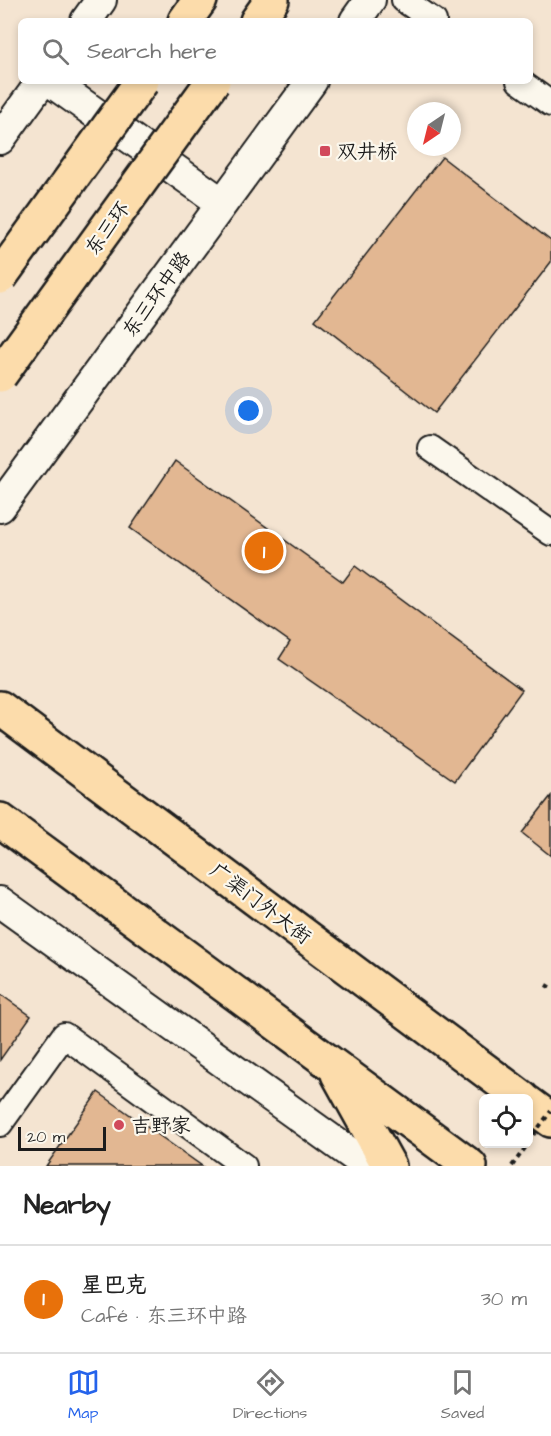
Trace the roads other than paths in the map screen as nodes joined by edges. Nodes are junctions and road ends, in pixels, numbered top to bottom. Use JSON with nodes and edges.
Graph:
{"nodes":[{"id":1,"x":101,"y":0,"type":"edge"},
{"id":2,"x":200,"y":0,"type":"edge"},
{"id":3,"x":272,"y":0,"type":"edge"},
{"id":4,"x":370,"y":0,"type":"edge"},
{"id":5,"x":404,"y":0,"type":"edge"},
{"id":6,"x":88,"y":18,"type":"edge"},
{"id":7,"x":187,"y":18,"type":"edge"},
{"id":8,"x":259,"y":18,"type":"edge"},
{"id":9,"x":357,"y":18,"type":"edge"},
{"id":10,"x":430,"y":18,"type":"edge"},
{"id":11,"x":40,"y":84,"type":"edge"},
{"id":12,"x":54,"y":84,"type":"edge"},
{"id":13,"x":140,"y":84,"type":"edge"},
{"id":14,"x":211,"y":84,"type":"edge"},
{"id":15,"x":310,"y":84,"type":"edge"},
{"id":16,"x":523,"y":84,"type":"edge"},
{"id":17,"x":551,"y":104,"type":"edge"},
{"id":18,"x":0,"y":139,"type":"edge"},
{"id":19,"x":222,"y":203,"type":"junction"},
{"id":20,"x":0,"y":277,"type":"edge"},
{"id":21,"x":0,"y":375,"type":"edge"},
{"id":22,"x":430,"y":448,"type":"dead end"},
{"id":23,"x":0,"y":507,"type":"edge"},
{"id":24,"x":551,"y":533,"type":"edge"},
{"id":25,"x":0,"y":708,"type":"edge"},
{"id":26,"x":0,"y":820,"type":"edge"},
{"id":27,"x":0,"y":902,"type":"edge"},
{"id":28,"x":333,"y":1065,"type":"junction"},
{"id":29,"x":517,"y":1094,"type":"edge"},
{"id":30,"x":533,"y":1107,"type":"edge"},
{"id":31,"x":551,"y":1120,"type":"edge"},
{"id":32,"x":0,"y":1124,"type":"edge"},
{"id":33,"x":244,"y":1166,"type":"edge"},
{"id":34,"x":368,"y":1166,"type":"edge"},
{"id":35,"x":389,"y":1166,"type":"edge"},
{"id":36,"x":470,"y":1166,"type":"edge"}],
"edges":[{"from":1,"to":6,"type":"street"},
{"from":2,"to":7,"type":"main road"},
{"from":3,"to":8,"type":"main road"},
{"from":4,"to":9,"type":"street"},
{"from":5,"to":10,"type":"street"},
{"from":11,"to":18,"type":"street"},
{"from":12,"to":19,"type":"street"},
{"from":13,"to":20,"type":"main road","bridge":true},
{"from":14,"to":21,"type":"main road","name":"东三环","bridge":true},
{"from":15,"to":19,"type":"street","name":"东三环中路"},
{"from":16,"to":17,"type":"street"},
{"from":19,"to":23,"type":"street","name":"东三环中路"},
{"from":22,"to":24,"type":"street"},
{"from":25,"to":29,"type":"main road","name":"广渠门外大街"},
{"from":26,"to":28,"type":"main road"},
{"from":27,"to":34,"type":"street"},
{"from":28,"to":35,"type":"main road"},
{"from":28,"to":36,"type":"main road"},
{"from":30,"to":31,"type":"main road"},
{"from":32,"to":33,"type":"street"}]}
